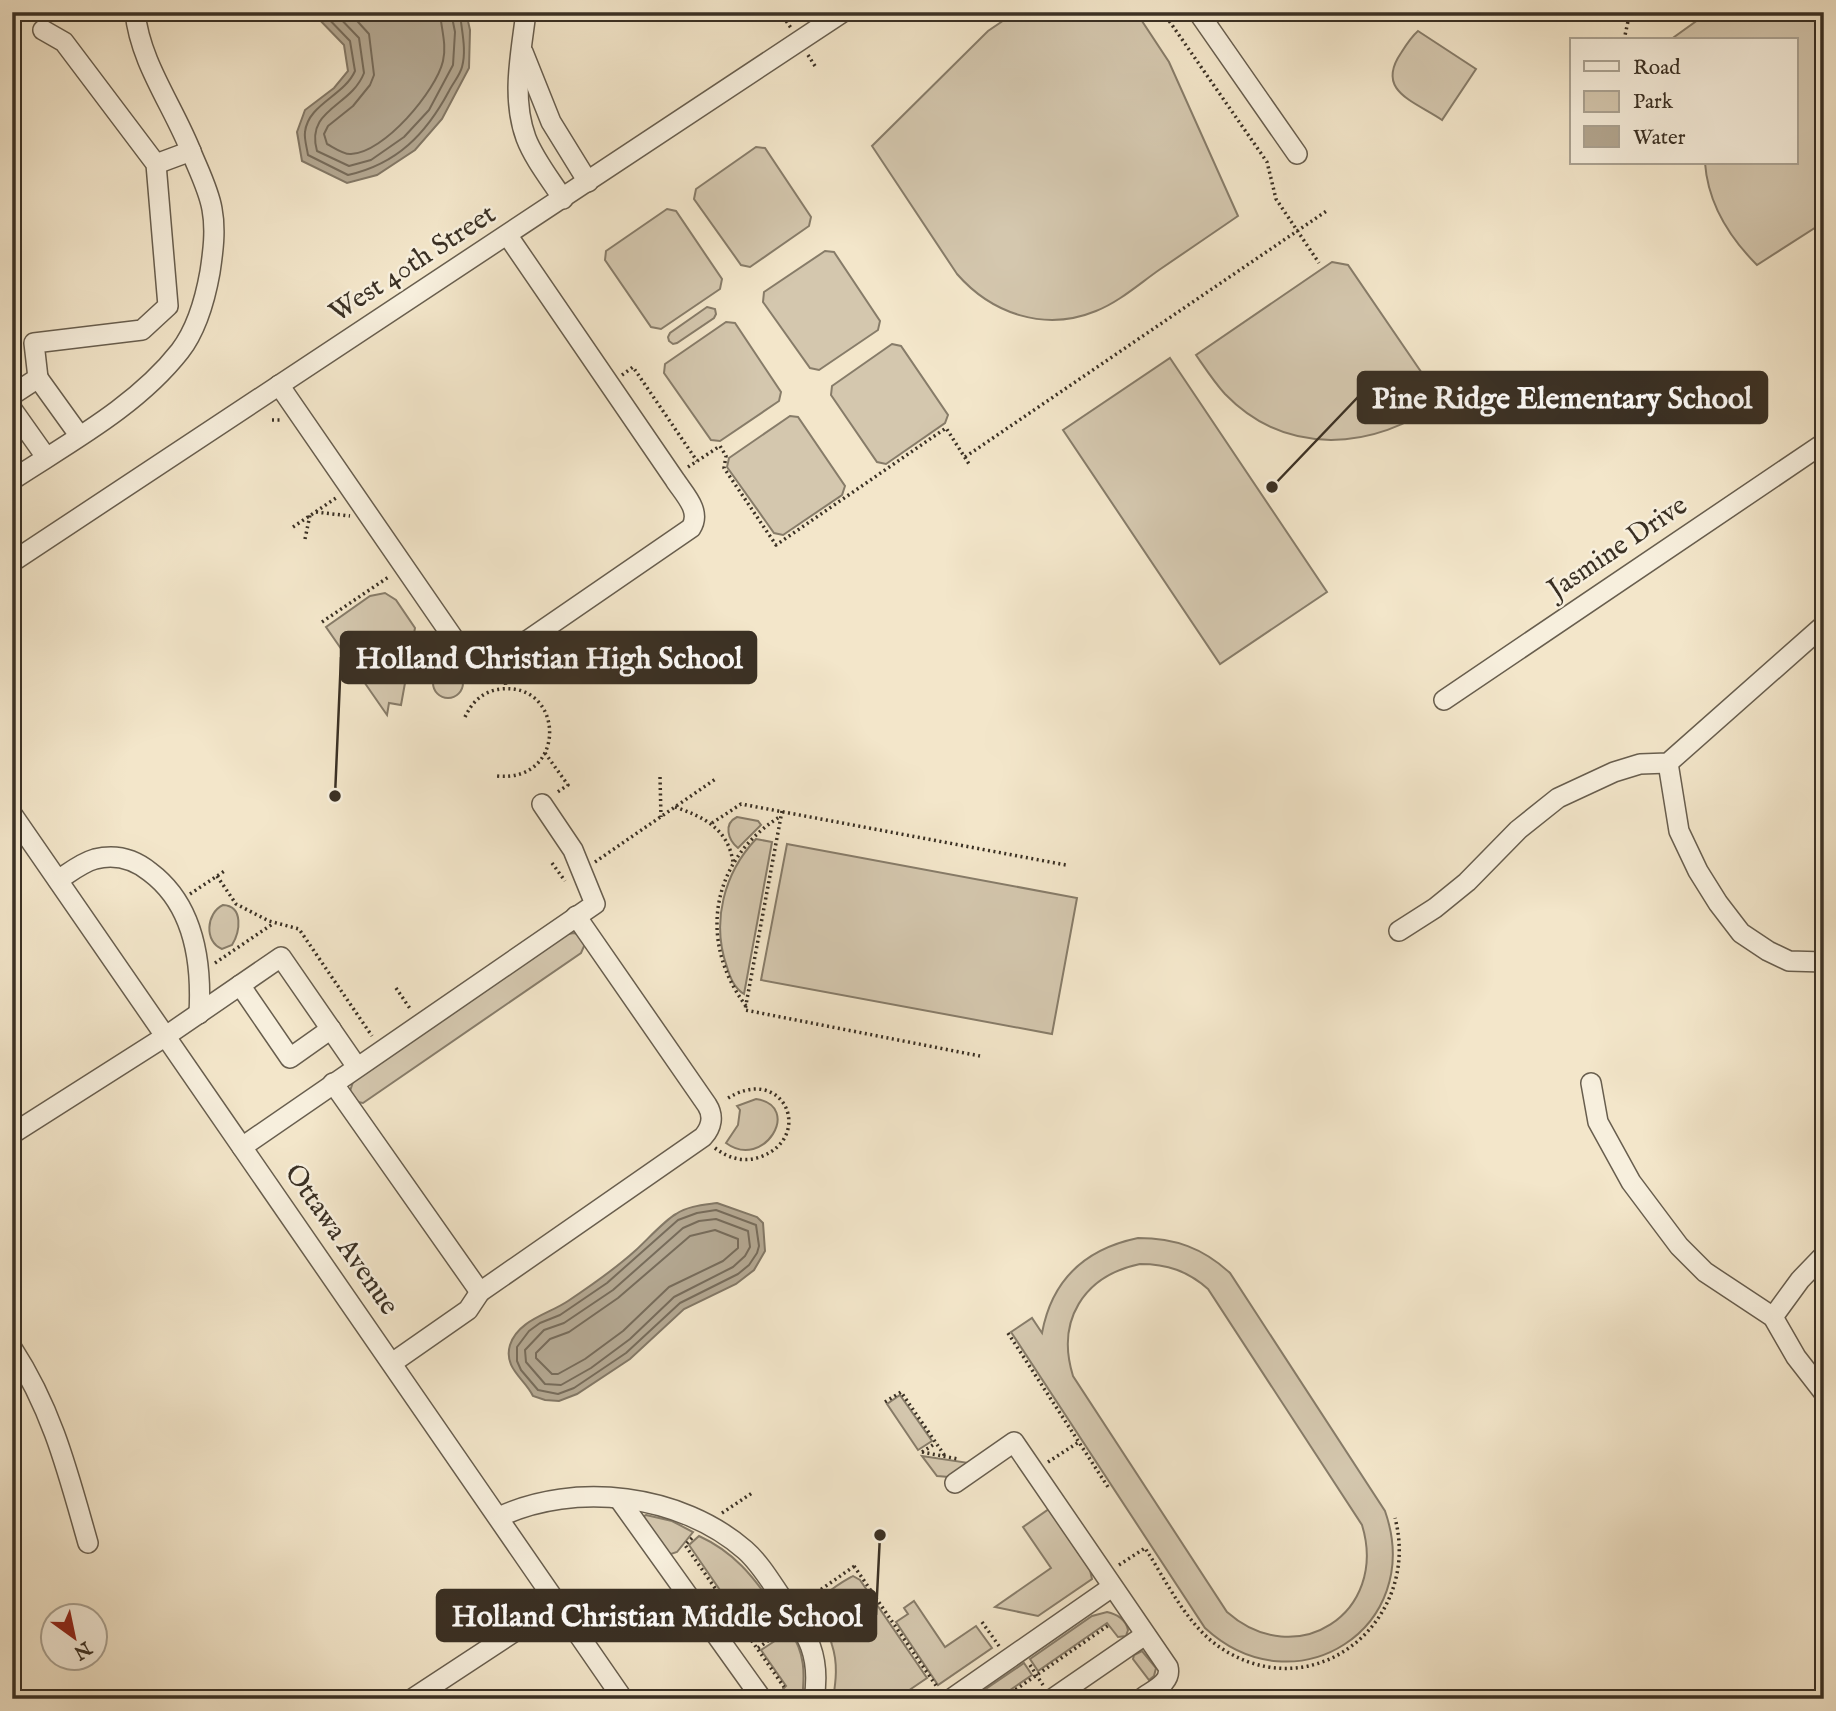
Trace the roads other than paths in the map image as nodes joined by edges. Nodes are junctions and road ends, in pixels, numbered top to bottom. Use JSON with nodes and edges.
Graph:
{"nodes":[{"id":1,"x":135,"y":12,"type":"edge"},
{"id":2,"x":526,"y":12,"type":"edge"},
{"id":3,"x":842,"y":12,"type":"edge"},
{"id":4,"x":1198,"y":12,"type":"edge"},
{"id":5,"x":43,"y":30,"type":"dead end"},
{"id":6,"x":522,"y":49,"type":"junction"},
{"id":7,"x":191,"y":151,"type":"junction"},
{"id":8,"x":1297,"y":154,"type":"dead end"},
{"id":9,"x":156,"y":164,"type":"junction"},
{"id":10,"x":589,"y":182,"type":"junction"},
{"id":11,"x":563,"y":199,"type":"junction"},
{"id":12,"x":508,"y":236,"type":"junction"},
{"id":13,"x":38,"y":378,"type":"junction"},
{"id":14,"x":279,"y":386,"type":"junction"},
{"id":15,"x":12,"y":396,"type":"edge"},
{"id":16,"x":12,"y":410,"type":"edge"},
{"id":17,"x":79,"y":436,"type":"junction"},
{"id":18,"x":1824,"y":443,"type":"edge"},
{"id":19,"x":46,"y":457,"type":"junction"},
{"id":20,"x":12,"y":480,"type":"edge"},
{"id":21,"x":12,"y":562,"type":"edge"},
{"id":22,"x":1824,"y":625,"type":"edge"},
{"id":23,"x":1444,"y":700,"type":"dead end"},
{"id":24,"x":1668,"y":763,"type":"junction"},
{"id":25,"x":542,"y":804,"type":"dead end"},
{"id":26,"x":12,"y":814,"type":"edge"},
{"id":27,"x":58,"y":880,"type":"junction"},
{"id":28,"x":576,"y":916,"type":"junction"},
{"id":29,"x":1399,"y":931,"type":"dead end"},
{"id":30,"x":1824,"y":962,"type":"edge"},
{"id":31,"x":240,"y":985,"type":"junction"},
{"id":32,"x":198,"y":1014,"type":"junction"},
{"id":33,"x":331,"y":1030,"type":"junction"},
{"id":34,"x":166,"y":1036,"type":"junction"},
{"id":35,"x":357,"y":1067,"type":"junction"},
{"id":36,"x":333,"y":1083,"type":"junction"},
{"id":37,"x":1591,"y":1083,"type":"dead end"},
{"id":38,"x":12,"y":1134,"type":"edge"},
{"id":39,"x":242,"y":1147,"type":"junction"},
{"id":40,"x":1824,"y":1255,"type":"edge"},
{"id":41,"x":480,"y":1292,"type":"junction"},
{"id":42,"x":1773,"y":1317,"type":"junction"},
{"id":43,"x":12,"y":1348,"type":"edge"},
{"id":44,"x":392,"y":1363,"type":"junction"},
{"id":45,"x":1824,"y":1393,"type":"edge"},
{"id":46,"x":955,"y":1483,"type":"dead end"},
{"id":47,"x":620,"y":1499,"type":"junction"},
{"id":48,"x":499,"y":1517,"type":"junction"},
{"id":49,"x":88,"y":1543,"type":"dead end"},
{"id":50,"x":1112,"y":1578,"type":"junction"},
{"id":51,"x":558,"y":1603,"type":"junction"},
{"id":52,"x":1145,"y":1634,"type":"junction"},
{"id":53,"x":945,"y":1694,"type":"edge"},
{"id":54,"x":412,"y":1699,"type":"edge"},
{"id":55,"x":623,"y":1699,"type":"edge"},
{"id":56,"x":762,"y":1699,"type":"edge"},
{"id":57,"x":814,"y":1699,"type":"edge"},
{"id":58,"x":1052,"y":1699,"type":"edge"},
{"id":59,"x":1141,"y":1699,"type":"edge"}],
"edges":[{"from":1,"to":7,"type":"street"},
{"from":2,"to":6,"type":"street"},
{"from":3,"to":10,"type":"street","name":"West 40th Street"},
{"from":4,"to":8,"type":"street"},
{"from":5,"to":9,"type":"street"},
{"from":6,"to":10,"type":"street"},
{"from":6,"to":11,"type":"street"},
{"from":7,"to":9,"type":"street"},
{"from":7,"to":17,"type":"street"},
{"from":9,"to":13,"type":"street"},
{"from":10,"to":11,"type":"street","name":"West 40th Street"},
{"from":11,"to":12,"type":"street","name":"West 40th Street"},
{"from":12,"to":14,"type":"street","name":"West 40th Street"},
{"from":12,"to":14,"type":"street"},
{"from":13,"to":15,"type":"street"},
{"from":13,"to":17,"type":"street"},
{"from":14,"to":21,"type":"street","name":"West 40th Street"},
{"from":16,"to":19,"type":"street"},
{"from":17,"to":19,"type":"street"},
{"from":18,"to":23,"type":"street","name":"Jasmine Drive"},
{"from":19,"to":20,"type":"street"},
{"from":22,"to":24,"type":"street"},
{"from":24,"to":29,"type":"street"},
{"from":24,"to":30,"type":"street"},
{"from":25,"to":28,"type":"street"},
{"from":26,"to":27,"type":"street","name":"Ottawa Avenue"},
{"from":27,"to":32,"type":"street"},
{"from":27,"to":34,"type":"street","name":"Ottawa Avenue"},
{"from":28,"to":35,"type":"street"},
{"from":28,"to":41,"type":"street"},
{"from":31,"to":32,"type":"street"},
{"from":31,"to":33,"type":"street"},
{"from":31,"to":33,"type":"street"},
{"from":32,"to":34,"type":"street"},
{"from":33,"to":35,"type":"street"},
{"from":34,"to":38,"type":"street"},
{"from":34,"to":39,"type":"street","name":"Ottawa Avenue"},
{"from":35,"to":36,"type":"street"},
{"from":36,"to":39,"type":"street"},
{"from":36,"to":41,"type":"street"},
{"from":37,"to":42,"type":"street"},
{"from":39,"to":44,"type":"street","name":"Ottawa Avenue"},
{"from":40,"to":42,"type":"street"},
{"from":41,"to":44,"type":"street"},
{"from":42,"to":45,"type":"street"},
{"from":43,"to":49,"type":"street"},
{"from":44,"to":48,"type":"street","name":"Ottawa Avenue"},
{"from":46,"to":50,"type":"street"},
{"from":47,"to":48,"type":"street"},
{"from":47,"to":56,"type":"street"},
{"from":47,"to":57,"type":"street"},
{"from":48,"to":51,"type":"street","name":"Ottawa Avenue"},
{"from":50,"to":52,"type":"street"},
{"from":50,"to":53,"type":"street"},
{"from":51,"to":54,"type":"street"},
{"from":51,"to":55,"type":"street","name":"Ottawa Avenue"},
{"from":52,"to":58,"type":"street"},
{"from":52,"to":59,"type":"street"}]}
